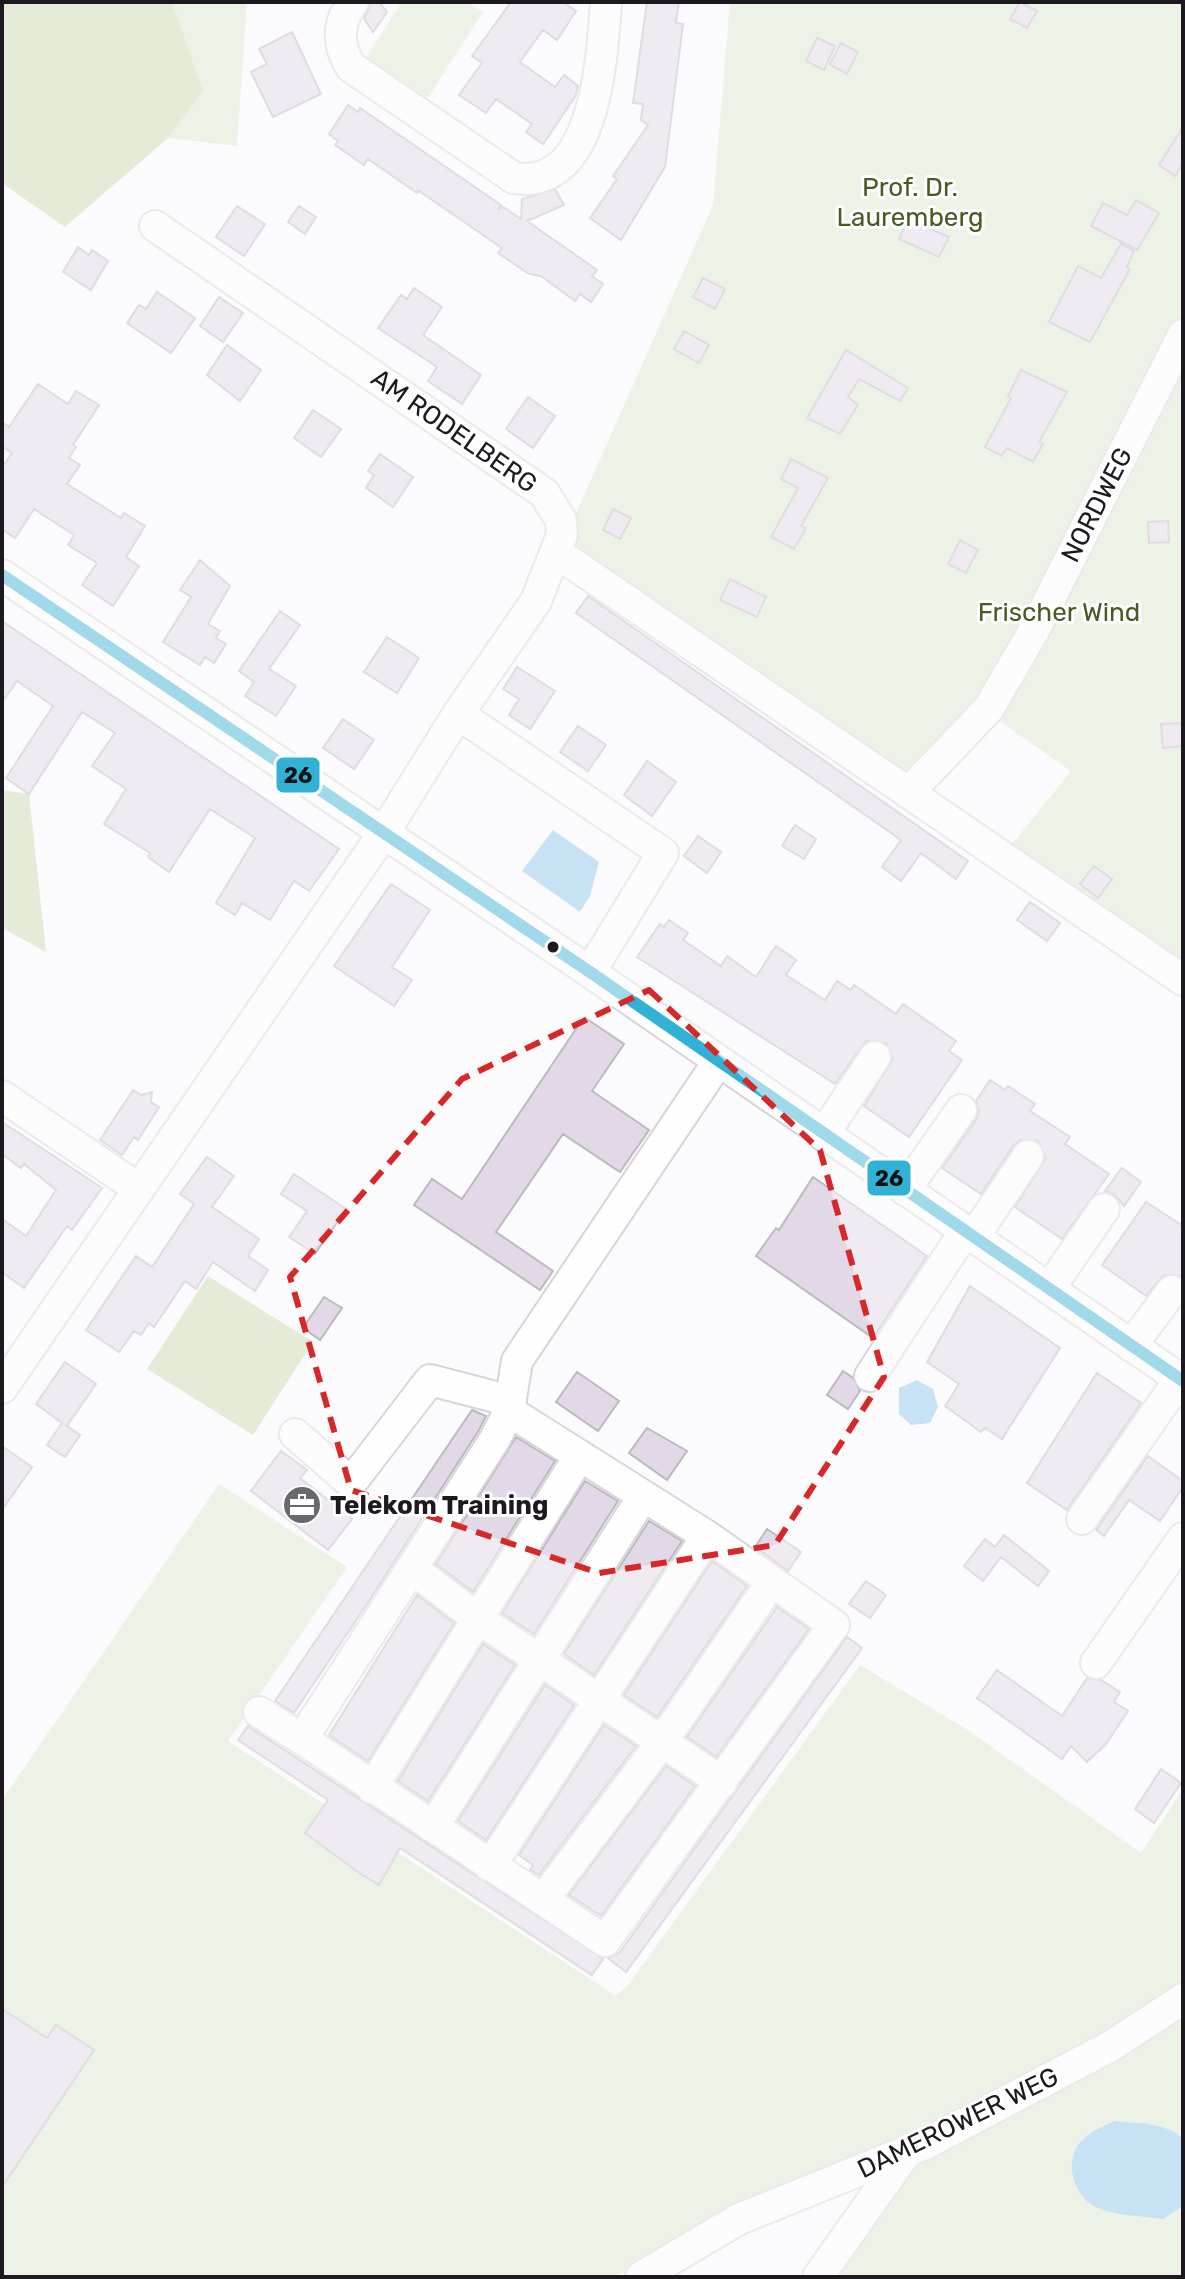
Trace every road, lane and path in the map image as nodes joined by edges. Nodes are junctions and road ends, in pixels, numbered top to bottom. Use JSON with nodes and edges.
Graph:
{"nodes":[{"id":1,"x":353,"y":2,"type":"edge"},
{"id":2,"x":606,"y":2,"type":"edge"},
{"id":3,"x":155,"y":226,"type":"dead end"},
{"id":4,"x":1183,"y":335,"type":"edge"},
{"id":5,"x":557,"y":553,"type":"junction"},
{"id":6,"x":2,"y":575,"type":"edge"},
{"id":7,"x":458,"y":714,"type":"junction"},
{"id":8,"x":912,"y":788,"type":"junction"},
{"id":9,"x":383,"y":834,"type":"junction"},
{"id":10,"x":590,"y":972,"type":"junction"},
{"id":11,"x":1183,"y":980,"type":"edge"},
{"id":12,"x":875,"y":1057,"type":"dead end"},
{"id":13,"x":718,"y":1062,"type":"junction"},
{"id":14,"x":2,"y":1096,"type":"edge"},
{"id":15,"x":961,"y":1110,"type":"dead end"},
{"id":16,"x":823,"y":1135,"type":"junction"},
{"id":17,"x":1033,"y":1160,"type":"dead end"},
{"id":18,"x":139,"y":1189,"type":"junction"},
{"id":19,"x":905,"y":1190,"type":"junction"},
{"id":20,"x":1104,"y":1209,"type":"dead end"},
{"id":21,"x":974,"y":1238,"type":"junction"},
{"id":22,"x":1049,"y":1289,"type":"junction"},
{"id":23,"x":1172,"y":1291,"type":"dead end"},
{"id":24,"x":1131,"y":1346,"type":"junction"},
{"id":25,"x":870,"y":1376,"type":"dead end"},
{"id":26,"x":4,"y":1381,"type":"edge"},
{"id":27,"x":1182,"y":1385,"type":"edge"},
{"id":28,"x":510,"y":1406,"type":"junction"},
{"id":29,"x":295,"y":1434,"type":"dead end"},
{"id":30,"x":579,"y":1457,"type":"junction"},
{"id":31,"x":1127,"y":1478,"type":"dead end"},
{"id":32,"x":642,"y":1498,"type":"junction"},
{"id":33,"x":1082,"y":1519,"type":"dead end"},
{"id":34,"x":707,"y":1536,"type":"junction"},
{"id":35,"x":1183,"y":1538,"type":"edge"},
{"id":36,"x":414,"y":1570,"type":"junction"},
{"id":37,"x":771,"y":1583,"type":"junction"},
{"id":38,"x":477,"y":1618,"type":"junction"},
{"id":39,"x":537,"y":1659,"type":"junction"},
{"id":40,"x":1096,"y":1663,"type":"dead end"},
{"id":41,"x":602,"y":1700,"type":"junction"},
{"id":42,"x":259,"y":1712,"type":"dead end"},
{"id":43,"x":302,"y":1739,"type":"junction"},
{"id":44,"x":662,"y":1742,"type":"junction"},
{"id":45,"x":722,"y":1782,"type":"junction"},
{"id":46,"x":372,"y":1788,"type":"junction"},
{"id":47,"x":433,"y":1827,"type":"junction"},
{"id":48,"x":490,"y":1866,"type":"junction"},
{"id":49,"x":543,"y":1900,"type":"junction"},
{"id":50,"x":1183,"y":1999,"type":"edge"},
{"id":51,"x":905,"y":2154,"type":"junction"},
{"id":52,"x":641,"y":2277,"type":"edge"},
{"id":53,"x":818,"y":2277,"type":"edge"}],
"edges":[{"from":1,"to":2,"type":"street"},
{"from":3,"to":5,"type":"street","name":"AM RODELBERG"},
{"from":4,"to":8,"type":"street","name":"NORDWEG"},
{"from":5,"to":7,"type":"street","name":"AM RODELBERG"},
{"from":5,"to":8,"type":"street"},
{"from":6,"to":9,"type":"street"},
{"from":7,"to":9,"type":"street","name":"AM RODELBERG"},
{"from":7,"to":10,"type":"street"},
{"from":8,"to":11,"type":"street"},
{"from":9,"to":10,"type":"street"},
{"from":9,"to":18,"type":"street","name":"AM RODELBERG"},
{"from":10,"to":13,"type":"street"},
{"from":12,"to":16,"type":"street"},
{"from":13,"to":16,"type":"street"},
{"from":13,"to":28,"type":"street"},
{"from":14,"to":18,"type":"street"},
{"from":15,"to":19,"type":"street"},
{"from":16,"to":19,"type":"street"},
{"from":17,"to":21,"type":"street"},
{"from":18,"to":26,"type":"street","name":"AM RODELBERG"},
{"from":19,"to":21,"type":"street"},
{"from":20,"to":22,"type":"street"},
{"from":21,"to":22,"type":"street"},
{"from":21,"to":25,"type":"street"},
{"from":22,"to":24,"type":"street"},
{"from":23,"to":24,"type":"street"},
{"from":24,"to":27,"type":"street"},
{"from":27,"to":31,"type":"street"},
{"from":27,"to":33,"type":"street"},
{"from":28,"to":29,"type":"street"},
{"from":28,"to":30,"type":"street"},
{"from":28,"to":36,"type":"street"},
{"from":30,"to":32,"type":"street"},
{"from":30,"to":38,"type":"street"},
{"from":32,"to":34,"type":"street"},
{"from":32,"to":39,"type":"street"},
{"from":34,"to":37,"type":"street"},
{"from":34,"to":41,"type":"street"},
{"from":35,"to":40,"type":"street"},
{"from":36,"to":38,"type":"street"},
{"from":36,"to":43,"type":"street"},
{"from":37,"to":44,"type":"street"},
{"from":37,"to":45,"type":"street"},
{"from":38,"to":39,"type":"street"},
{"from":38,"to":46,"type":"street"},
{"from":39,"to":41,"type":"street"},
{"from":39,"to":47,"type":"street"},
{"from":41,"to":44,"type":"street"},
{"from":41,"to":48,"type":"street"},
{"from":42,"to":43,"type":"street"},
{"from":43,"to":46,"type":"street"},
{"from":44,"to":45,"type":"street"},
{"from":44,"to":49,"type":"street"},
{"from":45,"to":49,"type":"street"},
{"from":46,"to":47,"type":"street"},
{"from":47,"to":48,"type":"street"},
{"from":48,"to":49,"type":"street"},
{"from":50,"to":51,"type":"street","name":"DAMEROWER WEG"},
{"from":51,"to":52,"type":"street","name":"DAMEROWER WEG"},
{"from":51,"to":53,"type":"street"}]}
